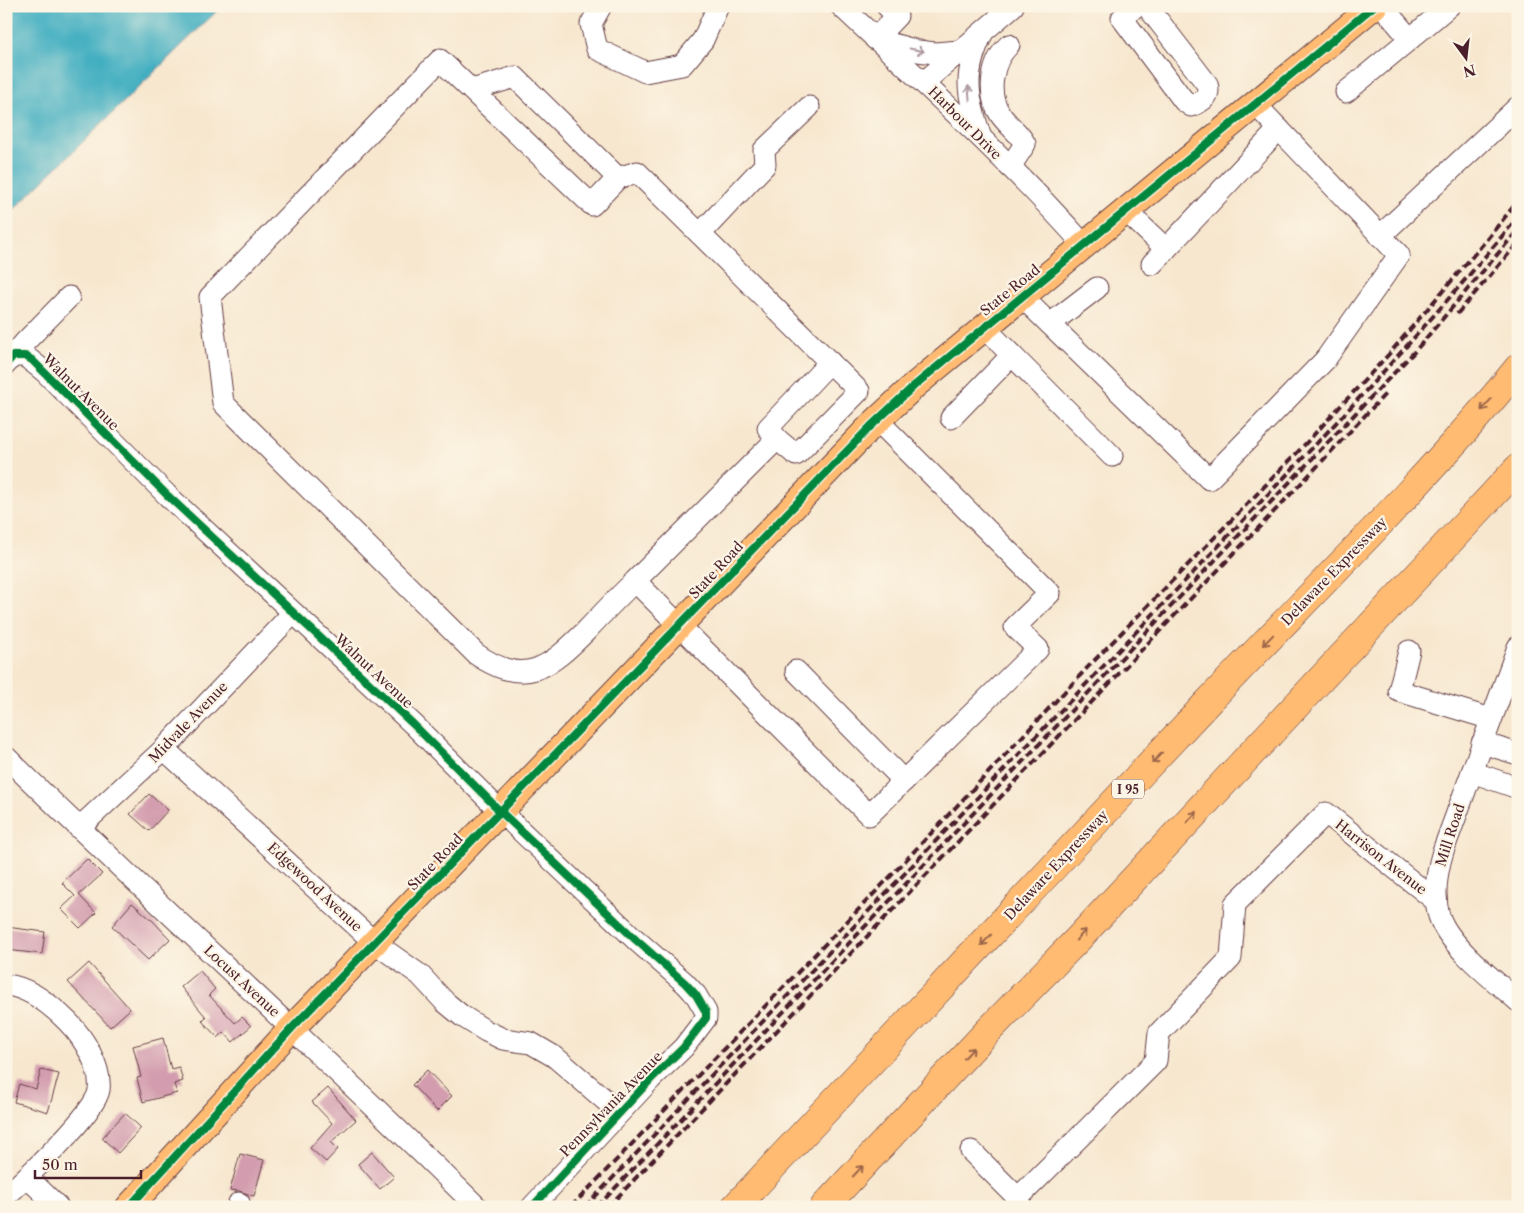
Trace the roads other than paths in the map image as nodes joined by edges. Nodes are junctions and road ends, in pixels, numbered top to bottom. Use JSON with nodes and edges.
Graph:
{"nodes":[{"id":1,"x":601,"y":6,"type":"edge"},
{"id":2,"x":718,"y":6,"type":"edge"},
{"id":3,"x":841,"y":6,"type":"edge"},
{"id":4,"x":888,"y":6,"type":"edge"},
{"id":5,"x":1013,"y":6,"type":"edge"},
{"id":6,"x":1136,"y":6,"type":"edge"},
{"id":7,"x":1147,"y":6,"type":"edge"},
{"id":8,"x":1374,"y":6,"type":"edge"},
{"id":9,"x":1382,"y":6,"type":"edge"},
{"id":10,"x":1449,"y":6,"type":"edge"},
{"id":11,"x":984,"y":31,"type":"junction"},
{"id":12,"x":875,"y":38,"type":"junction"},
{"id":13,"x":1410,"y":39,"type":"junction"},
{"id":14,"x":1009,"y":44,"type":"dead end"},
{"id":15,"x":960,"y":51,"type":"junction"},
{"id":16,"x":924,"y":82,"type":"junction"},
{"id":17,"x":472,"y":90,"type":"junction"},
{"id":18,"x":1346,"y":92,"type":"dead end"},
{"id":19,"x":1256,"y":104,"type":"junction"},
{"id":20,"x":809,"y":106,"type":"dead end"},
{"id":21,"x":1518,"y":107,"type":"edge"},
{"id":22,"x":1279,"y":129,"type":"junction"},
{"id":23,"x":981,"y":140,"type":"junction"},
{"id":24,"x":1010,"y":167,"type":"junction"},
{"id":25,"x":618,"y":178,"type":"junction"},
{"id":26,"x":1126,"y":211,"type":"junction"},
{"id":27,"x":700,"y":234,"type":"junction"},
{"id":28,"x":1380,"y":236,"type":"junction"},
{"id":29,"x":1084,"y":245,"type":"junction"},
{"id":30,"x":1097,"y":288,"type":"dead end"},
{"id":31,"x":69,"y":296,"type":"dead end"},
{"id":32,"x":1022,"y":296,"type":"junction"},
{"id":33,"x":1050,"y":324,"type":"junction"},
{"id":34,"x":984,"y":327,"type":"junction"},
{"id":35,"x":1012,"y":355,"type":"junction"},
{"id":36,"x":10,"y":360,"type":"edge"},
{"id":37,"x":830,"y":362,"type":"junction"},
{"id":38,"x":1518,"y":368,"type":"edge"},
{"id":39,"x":951,"y":418,"type":"dead end"},
{"id":40,"x":877,"y":420,"type":"junction"},
{"id":41,"x":777,"y":439,"type":"junction"},
{"id":42,"x":1112,"y":456,"type":"dead end"},
{"id":43,"x":1518,"y":468,"type":"edge"},
{"id":44,"x":634,"y":581,"type":"junction"},
{"id":45,"x":293,"y":613,"type":"junction"},
{"id":46,"x":679,"y":626,"type":"junction"},
{"id":47,"x":1518,"y":647,"type":"edge"},
{"id":48,"x":1410,"y":650,"type":"dead end"},
{"id":49,"x":796,"y":671,"type":"dead end"},
{"id":50,"x":1491,"y":720,"type":"junction"},
{"id":51,"x":1482,"y":743,"type":"junction"},
{"id":52,"x":164,"y":749,"type":"junction"},
{"id":53,"x":1518,"y":754,"type":"edge"},
{"id":54,"x":6,"y":756,"type":"edge"},
{"id":55,"x":1472,"y":772,"type":"junction"},
{"id":56,"x":904,"y":781,"type":"junction"},
{"id":57,"x":1518,"y":788,"type":"edge"},
{"id":58,"x":501,"y":812,"type":"junction"},
{"id":59,"x":79,"y":828,"type":"junction"},
{"id":60,"x":1436,"y":901,"type":"junction"},
{"id":61,"x":375,"y":943,"type":"junction"},
{"id":62,"x":6,"y":985,"type":"edge"},
{"id":63,"x":1518,"y":1002,"type":"edge"},
{"id":64,"x":706,"y":1018,"type":"joint"},
{"id":65,"x":292,"y":1028,"type":"junction"},
{"id":66,"x":619,"y":1112,"type":"junction"},
{"id":67,"x":971,"y":1151,"type":"dead end"},
{"id":68,"x":27,"y":1178,"type":"junction"},
{"id":69,"x":6,"y":1196,"type":"edge"},
{"id":70,"x":1015,"y":1202,"type":"edge"},
{"id":71,"x":58,"y":1207,"type":"edge"},
{"id":72,"x":129,"y":1207,"type":"edge"},
{"id":73,"x":477,"y":1207,"type":"edge"},
{"id":74,"x":532,"y":1207,"type":"edge"},
{"id":75,"x":735,"y":1207,"type":"edge"},
{"id":76,"x":824,"y":1207,"type":"edge"}],
"edges":[{"from":1,"to":2,"type":"street"},
{"from":3,"to":12,"type":"street","name":"Harbour Drive"},
{"from":4,"to":12,"type":"street"},
{"from":5,"to":11,"type":"street"},
{"from":6,"to":7,"type":"street"},
{"from":8,"to":19,"type":"main road","name":"State Road"},
{"from":9,"to":13,"type":"street"},
{"from":10,"to":13,"type":"street"},
{"from":11,"to":15,"type":"street"},
{"from":23,"to":11,"type":"street","one_way":true},
{"from":12,"to":15,"type":"street","one_way":true},
{"from":12,"to":16,"type":"street","name":"Harbour Drive"},
{"from":13,"to":18,"type":"street"},
{"from":14,"to":24,"type":"street"},
{"from":15,"to":16,"type":"street"},
{"from":16,"to":23,"type":"street","name":"Harbour Drive"},
{"from":17,"to":25,"type":"street"},
{"from":17,"to":25,"type":"street"},
{"from":17,"to":44,"type":"street"},
{"from":19,"to":22,"type":"street"},
{"from":19,"to":26,"type":"main road","name":"State Road"},
{"from":20,"to":27,"type":"street"},
{"from":21,"to":28,"type":"street"},
{"from":22,"to":26,"type":"street"},
{"from":22,"to":28,"type":"street"},
{"from":23,"to":24,"type":"street","name":"Harbour Drive"},
{"from":24,"to":29,"type":"street","name":"Harbour Drive"},
{"from":25,"to":27,"type":"street"},
{"from":26,"to":29,"type":"main road","name":"State Road"},
{"from":27,"to":37,"type":"street"},
{"from":28,"to":33,"type":"street"},
{"from":29,"to":32,"type":"main road","name":"State Road"},
{"from":30,"to":33,"type":"street"},
{"from":31,"to":36,"type":"street"},
{"from":32,"to":33,"type":"street"},
{"from":32,"to":34,"type":"main road","name":"State Road"},
{"from":34,"to":35,"type":"street"},
{"from":34,"to":40,"type":"main road","name":"State Road"},
{"from":35,"to":39,"type":"street"},
{"from":35,"to":42,"type":"street"},
{"from":36,"to":45,"type":"street","name":"Walnut Avenue"},
{"from":37,"to":41,"type":"street"},
{"from":37,"to":41,"type":"street"},
{"from":38,"to":75,"type":"highway","name":"Delaware Expressway","number":"I 95","one_way":true},
{"from":40,"to":46,"type":"main road","name":"State Road"},
{"from":40,"to":56,"type":"street"},
{"from":41,"to":44,"type":"street"},
{"from":76,"to":43,"type":"highway","one_way":true},
{"from":44,"to":46,"type":"street"},
{"from":45,"to":52,"type":"street","name":"Midvale Avenue"},
{"from":45,"to":58,"type":"street","name":"Walnut Avenue"},
{"from":46,"to":56,"type":"street"},
{"from":46,"to":58,"type":"main road","name":"State Road"},
{"from":47,"to":50,"type":"street","name":"Mill Road"},
{"from":48,"to":50,"type":"street"},
{"from":49,"to":56,"type":"street"},
{"from":50,"to":51,"type":"street","name":"Mill Road"},
{"from":51,"to":53,"type":"street"},
{"from":51,"to":55,"type":"street","name":"Mill Road"},
{"from":52,"to":59,"type":"street","name":"Midvale Avenue"},
{"from":52,"to":61,"type":"street","name":"Edgewood Avenue"},
{"from":54,"to":59,"type":"street","name":"Locust Avenue"},
{"from":55,"to":57,"type":"street"},
{"from":55,"to":60,"type":"street","name":"Mill Road"},
{"from":58,"to":61,"type":"main road","name":"State Road"},
{"from":58,"to":64,"type":"street","name":"Walnut Avenue"},
{"from":59,"to":65,"type":"street","name":"Locust Avenue"},
{"from":60,"to":63,"type":"street","name":"Mill Road"},
{"from":60,"to":70,"type":"street","name":"Harrison Avenue"},
{"from":61,"to":65,"type":"main road","name":"State Road"},
{"from":61,"to":66,"type":"street","name":"Edgewood Avenue"},
{"from":62,"to":68,"type":"street"},
{"from":64,"to":66,"type":"street","name":"Pennsylvania Avenue"},
{"from":65,"to":72,"type":"main road","name":"State Road"},
{"from":65,"to":73,"type":"street","name":"Locust Avenue"},
{"from":66,"to":74,"type":"street","name":"Pennsylvania Avenue"},
{"from":67,"to":70,"type":"street"},
{"from":68,"to":69,"type":"street"},
{"from":68,"to":71,"type":"street"}]}
